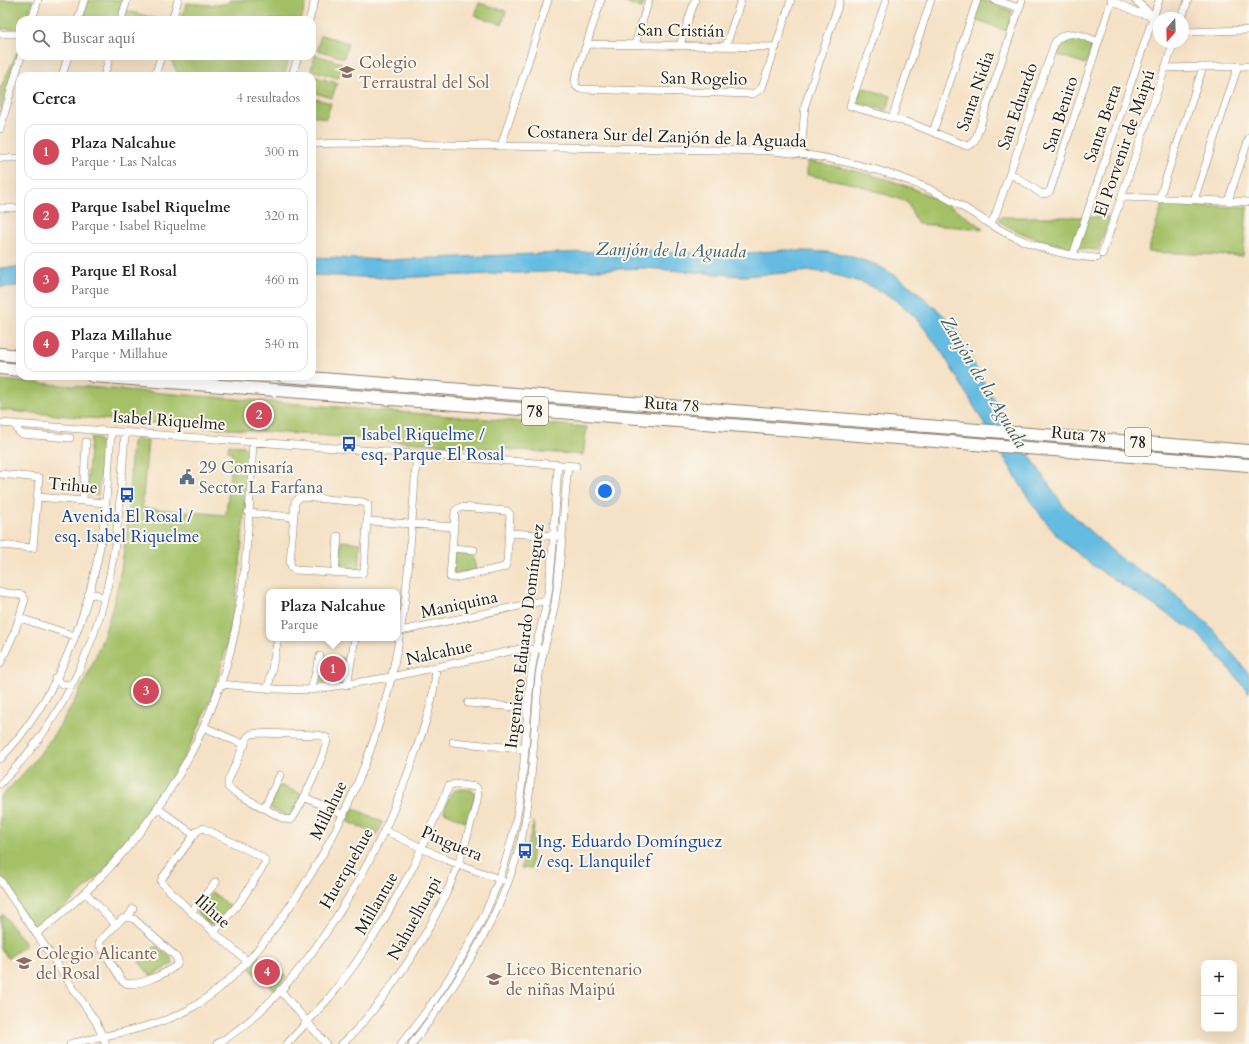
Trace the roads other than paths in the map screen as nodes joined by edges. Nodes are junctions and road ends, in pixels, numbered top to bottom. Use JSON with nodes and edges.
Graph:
{"nodes":[{"id":1,"x":38,"y":0,"type":"edge"},
{"id":2,"x":84,"y":0,"type":"edge"},
{"id":3,"x":127,"y":0,"type":"edge"},
{"id":4,"x":178,"y":0,"type":"edge"},
{"id":5,"x":315,"y":0,"type":"edge"},
{"id":6,"x":548,"y":0,"type":"edge"},
{"id":7,"x":601,"y":0,"type":"edge"},
{"id":8,"x":649,"y":0,"type":"edge"},
{"id":9,"x":695,"y":0,"type":"edge"},
{"id":10,"x":741,"y":0,"type":"edge"},
{"id":11,"x":791,"y":0,"type":"edge"},
{"id":12,"x":840,"y":0,"type":"edge"},
{"id":13,"x":886,"y":0,"type":"edge"},
{"id":14,"x":931,"y":0,"type":"edge"},
{"id":15,"x":977,"y":0,"type":"edge"},
{"id":16,"x":995,"y":0,"type":"edge"},
{"id":17,"x":1022,"y":0,"type":"edge"},
{"id":18,"x":1112,"y":0,"type":"edge"},
{"id":19,"x":1135,"y":0,"type":"edge"},
{"id":20,"x":1159,"y":0,"type":"edge"},
{"id":21,"x":1188,"y":0,"type":"edge"},
{"id":22,"x":1010,"y":2,"type":"edge"},
{"id":23,"x":1019,"y":8,"type":"junction"},
{"id":24,"x":1157,"y":12,"type":"edge"},
{"id":25,"x":1184,"y":12,"type":"edge"},
{"id":26,"x":1153,"y":15,"type":"edge"},
{"id":27,"x":33,"y":16,"type":"edge"},
{"id":28,"x":79,"y":16,"type":"edge"},
{"id":29,"x":122,"y":16,"type":"edge"},
{"id":30,"x":173,"y":16,"type":"edge"},
{"id":31,"x":310,"y":16,"type":"edge"},
{"id":32,"x":1153,"y":17,"type":"edge"},
{"id":33,"x":1153,"y":27,"type":"edge"},
{"id":34,"x":1249,"y":30,"type":"edge"},
{"id":35,"x":1189,"y":32,"type":"edge"},
{"id":36,"x":0,"y":34,"type":"edge"},
{"id":37,"x":16,"y":34,"type":"edge"},
{"id":38,"x":1098,"y":42,"type":"junction"},
{"id":39,"x":587,"y":44,"type":"junction"},
{"id":40,"x":635,"y":44,"type":"junction"},
{"id":41,"x":680,"y":45,"type":"junction"},
{"id":42,"x":726,"y":46,"type":"junction"},
{"id":43,"x":776,"y":47,"type":"junction"},
{"id":44,"x":1172,"y":48,"type":"edge"},
{"id":45,"x":20,"y":60,"type":"edge"},
{"id":46,"x":67,"y":60,"type":"edge"},
{"id":47,"x":109,"y":60,"type":"edge"},
{"id":48,"x":161,"y":60,"type":"edge"},
{"id":49,"x":297,"y":60,"type":"edge"},
{"id":50,"x":1238,"y":66,"type":"junction"},
{"id":51,"x":1249,"y":66,"type":"edge"},
{"id":52,"x":1203,"y":67,"type":"junction"},
{"id":53,"x":1165,"y":68,"type":"junction"},
{"id":54,"x":16,"y":72,"type":"edge"},
{"id":55,"x":63,"y":72,"type":"edge"},
{"id":56,"x":105,"y":72,"type":"edge"},
{"id":57,"x":156,"y":72,"type":"edge"},
{"id":58,"x":293,"y":72,"type":"edge"},
{"id":59,"x":16,"y":73,"type":"edge"},
{"id":60,"x":892,"y":118,"type":"junction"},
{"id":61,"x":0,"y":129,"type":"edge"},
{"id":62,"x":933,"y":132,"type":"junction"},
{"id":63,"x":1249,"y":138,"type":"edge"},
{"id":64,"x":316,"y":144,"type":"edge"},
{"id":65,"x":501,"y":146,"type":"junction"},
{"id":66,"x":801,"y":154,"type":"junction"},
{"id":67,"x":0,"y":158,"type":"edge"},
{"id":68,"x":16,"y":158,"type":"edge"},
{"id":69,"x":1010,"y":173,"type":"junction"},
{"id":70,"x":1122,"y":197,"type":"junction"},
{"id":71,"x":1159,"y":199,"type":"junction"},
{"id":72,"x":1194,"y":200,"type":"junction"},
{"id":73,"x":1228,"y":201,"type":"junction"},
{"id":74,"x":1249,"y":202,"type":"edge"},
{"id":75,"x":0,"y":208,"type":"edge"},
{"id":76,"x":16,"y":208,"type":"edge"},
{"id":77,"x":990,"y":224,"type":"junction"},
{"id":78,"x":1073,"y":255,"type":"junction"},
{"id":79,"x":1099,"y":256,"type":"joint"},
{"id":80,"x":0,"y":354,"type":"edge"},
{"id":81,"x":16,"y":356,"type":"edge"},
{"id":82,"x":0,"y":368,"type":"edge"},
{"id":83,"x":16,"y":370,"type":"edge"},
{"id":84,"x":316,"y":379,"type":"edge"},
{"id":85,"x":145,"y":380,"type":"edge"},
{"id":86,"x":0,"y":423,"type":"edge"},
{"id":87,"x":14,"y":424,"type":"junction"},
{"id":88,"x":110,"y":431,"type":"junction"},
{"id":89,"x":125,"y":433,"type":"junction"},
{"id":90,"x":70,"y":438,"type":"dead end"},
{"id":91,"x":253,"y":441,"type":"junction"},
{"id":92,"x":86,"y":442,"type":"dead end"},
{"id":93,"x":1249,"y":451,"type":"edge"},
{"id":94,"x":416,"y":454,"type":"junction"},
{"id":95,"x":558,"y":465,"type":"junction"},
{"id":96,"x":1249,"y":465,"type":"edge"},
{"id":97,"x":568,"y":466,"type":"junction"},
{"id":98,"x":576,"y":466,"type":"dead end"},
{"id":99,"x":0,"y":474,"type":"edge"},
{"id":100,"x":38,"y":497,"type":"junction"},
{"id":101,"x":83,"y":500,"type":"junction"},
{"id":102,"x":106,"y":503,"type":"junction"},
{"id":103,"x":248,"y":513,"type":"junction"},
{"id":104,"x":294,"y":517,"type":"junction"},
{"id":105,"x":368,"y":521,"type":"junction"},
{"id":106,"x":411,"y":524,"type":"junction"},
{"id":107,"x":454,"y":527,"type":"junction"},
{"id":108,"x":510,"y":533,"type":"junction"},
{"id":109,"x":338,"y":536,"type":"dead end"},
{"id":110,"x":553,"y":536,"type":"junction"},
{"id":111,"x":561,"y":537,"type":"junction"},
{"id":112,"x":0,"y":545,"type":"edge"},
{"id":113,"x":452,"y":548,"type":"junction"},
{"id":114,"x":474,"y":550,"type":"dead end"},
{"id":115,"x":335,"y":573,"type":"junction"},
{"id":116,"x":0,"y":592,"type":"edge"},
{"id":117,"x":88,"y":595,"type":"junction"},
{"id":118,"x":104,"y":600,"type":"junction"},
{"id":119,"x":547,"y":600,"type":"junction"},
{"id":120,"x":20,"y":618,"type":"junction"},
{"id":121,"x":401,"y":631,"type":"junction"},
{"id":122,"x":75,"y":636,"type":"junction"},
{"id":123,"x":400,"y":636,"type":"edge"},
{"id":124,"x":277,"y":641,"type":"edge"},
{"id":125,"x":354,"y":641,"type":"edge"},
{"id":126,"x":399,"y":641,"type":"edge"},
{"id":127,"x":536,"y":648,"type":"junction"},
{"id":128,"x":544,"y":650,"type":"junction"},
{"id":129,"x":320,"y":656,"type":"dead end"},
{"id":130,"x":0,"y":664,"type":"edge"},
{"id":131,"x":436,"y":668,"type":"junction"},
{"id":132,"x":391,"y":677,"type":"junction"},
{"id":133,"x":55,"y":678,"type":"junction"},
{"id":134,"x":220,"y":684,"type":"junction"},
{"id":135,"x":347,"y":684,"type":"junction"},
{"id":136,"x":71,"y":685,"type":"junction"},
{"id":137,"x":268,"y":689,"type":"junction"},
{"id":138,"x":311,"y":690,"type":"junction"},
{"id":139,"x":468,"y":703,"type":"dead end"},
{"id":140,"x":528,"y":708,"type":"junction"},
{"id":141,"x":204,"y":727,"type":"junction"},
{"id":142,"x":453,"y":742,"type":"dead end"},
{"id":143,"x":245,"y":745,"type":"junction"},
{"id":144,"x":524,"y":749,"type":"junction"},
{"id":145,"x":0,"y":759,"type":"edge"},
{"id":146,"x":280,"y":775,"type":"dead end"},
{"id":147,"x":0,"y":784,"type":"edge"},
{"id":148,"x":478,"y":789,"type":"joint"},
{"id":149,"x":304,"y":797,"type":"junction"},
{"id":150,"x":159,"y":808,"type":"junction"},
{"id":151,"x":264,"y":808,"type":"junction"},
{"id":152,"x":344,"y":815,"type":"junction"},
{"id":153,"x":384,"y":830,"type":"junction"},
{"id":154,"x":194,"y":835,"type":"junction"},
{"id":155,"x":423,"y":848,"type":"junction"},
{"id":156,"x":458,"y":864,"type":"junction"},
{"id":157,"x":499,"y":879,"type":"junction"},
{"id":158,"x":0,"y":880,"type":"edge"},
{"id":159,"x":216,"y":882,"type":"dead end"},
{"id":160,"x":508,"y":882,"type":"junction"},
{"id":161,"x":86,"y":893,"type":"junction"},
{"id":162,"x":133,"y":909,"type":"dead end"},
{"id":163,"x":191,"y":912,"type":"junction"},
{"id":164,"x":128,"y":917,"type":"junction"},
{"id":165,"x":116,"y":925,"type":"junction"},
{"id":166,"x":214,"y":932,"type":"junction"},
{"id":167,"x":36,"y":934,"type":"junction"},
{"id":168,"x":247,"y":961,"type":"junction"},
{"id":169,"x":280,"y":990,"type":"junction"},
{"id":170,"x":308,"y":1022,"type":"junction"},
{"id":171,"x":103,"y":1035,"type":"junction"},
{"id":172,"x":70,"y":1044,"type":"edge"},
{"id":173,"x":106,"y":1044,"type":"edge"},
{"id":174,"x":216,"y":1044,"type":"edge"},
{"id":175,"x":287,"y":1044,"type":"edge"},
{"id":176,"x":326,"y":1044,"type":"edge"},
{"id":177,"x":342,"y":1044,"type":"edge"},
{"id":178,"x":401,"y":1044,"type":"edge"},
{"id":179,"x":412,"y":1044,"type":"edge"}],
"edges":[{"from":1,"to":27,"type":"street"},
{"from":2,"to":28,"type":"street"},
{"from":3,"to":29,"type":"street"},
{"from":4,"to":30,"type":"street"},
{"from":5,"to":31,"type":"street"},
{"from":6,"to":65,"type":"street"},
{"from":7,"to":39,"type":"street"},
{"from":8,"to":40,"type":"street"},
{"from":9,"to":41,"type":"street"},
{"from":10,"to":42,"type":"street"},
{"from":11,"to":43,"type":"street","name":"San Rogelio"},
{"from":12,"to":66,"type":"street"},
{"from":13,"to":60,"type":"street","name":"Santa Nidia"},
{"from":14,"to":60,"type":"street"},
{"from":15,"to":62,"type":"street","name":"Santa Nidia"},
{"from":16,"to":22,"type":"street"},
{"from":17,"to":23,"type":"street","name":"Santa Nidia"},
{"from":18,"to":32,"type":"street"},
{"from":18,"to":38,"type":"street","name":"San Benito"},
{"from":19,"to":26,"type":"street"},
{"from":20,"to":24,"type":"street","name":"Santa Berta"},
{"from":21,"to":25,"type":"street"},
{"from":22,"to":23,"type":"street"},
{"from":23,"to":62,"type":"street","name":"Santa Nidia"},
{"from":33,"to":78,"type":"street","name":"Santa Berta"},
{"from":34,"to":35,"type":"street"},
{"from":36,"to":37,"type":"street"},
{"from":38,"to":69,"type":"street","name":"San Eduardo"},
{"from":38,"to":69,"type":"street","name":"San Benito"},
{"from":39,"to":40,"type":"street","name":"San Cristián"},
{"from":39,"to":43,"type":"street","name":"San Rogelio"},
{"from":40,"to":41,"type":"street","name":"San Cristián"},
{"from":41,"to":42,"type":"street","name":"San Cristián"},
{"from":42,"to":43,"type":"street","name":"San Cristián"},
{"from":44,"to":53,"type":"street","name":"El Porvenir de Maipú"},
{"from":45,"to":54,"type":"street"},
{"from":46,"to":55,"type":"street"},
{"from":47,"to":56,"type":"street"},
{"from":48,"to":57,"type":"street"},
{"from":49,"to":58,"type":"street"},
{"from":50,"to":51,"type":"street"},
{"from":50,"to":52,"type":"street"},
{"from":50,"to":72,"type":"street"},
{"from":52,"to":53,"type":"street"},
{"from":52,"to":71,"type":"street"},
{"from":53,"to":70,"type":"street","name":"El Porvenir de Maipú"},
{"from":59,"to":61,"type":"street"},
{"from":60,"to":62,"type":"street","name":"Santa Nidia"},
{"from":63,"to":73,"type":"street"},
{"from":64,"to":65,"type":"street","name":"Costanera Sur del Zanjón de la Aguada"},
{"from":65,"to":66,"type":"street","name":"Costanera Sur del Zanjón de la Aguada"},
{"from":66,"to":77,"type":"street","name":"Costanera Sur del Zanjón de la Aguada"},
{"from":67,"to":68,"type":"street"},
{"from":69,"to":77,"type":"street","name":"San Eduardo"},
{"from":70,"to":71,"type":"street"},
{"from":70,"to":79,"type":"street","name":"El Porvenir de Maipú"},
{"from":71,"to":72,"type":"street"},
{"from":72,"to":73,"type":"street"},
{"from":73,"to":74,"type":"street"},
{"from":75,"to":76,"type":"street"},
{"from":77,"to":78,"type":"street","name":"Costanera Sur del Zanjón de la Aguada"},
{"from":78,"to":79,"type":"street","name":"Costanera Sur del Zanjón de la Aguada"},
{"from":80,"to":81,"type":"highway"},
{"from":82,"to":83,"type":"highway"},
{"from":84,"to":93,"type":"highway","name":"Ruta 78","number":"78"},
{"from":85,"to":96,"type":"highway","name":"Ruta 78","number":"78"},
{"from":86,"to":87,"type":"street","name":"Isabel Riquelme"},
{"from":87,"to":88,"type":"street","name":"Isabel Riquelme"},
{"from":87,"to":90,"type":"street"},
{"from":88,"to":89,"type":"street","name":"Isabel Riquelme"},
{"from":88,"to":102,"type":"street"},
{"from":89,"to":91,"type":"street","name":"Isabel Riquelme"},
{"from":89,"to":118,"type":"street"},
{"from":91,"to":94,"type":"street","name":"Isabel Riquelme"},
{"from":91,"to":103,"type":"street"},
{"from":92,"to":101,"type":"street"},
{"from":94,"to":95,"type":"street","name":"Isabel Riquelme"},
{"from":94,"to":106,"type":"street","name":"Millahue"},
{"from":95,"to":97,"type":"street","name":"Isabel Riquelme"},
{"from":95,"to":110,"type":"street","name":"Ingeniero Eduardo Domínguez"},
{"from":97,"to":98,"type":"street","name":"Isabel Riquelme"},
{"from":97,"to":111,"type":"street","name":"Ingeniero Eduardo Domínguez"},
{"from":99,"to":100,"type":"street"},
{"from":100,"to":101,"type":"street","name":"Trihue"},
{"from":100,"to":112,"type":"street"},
{"from":101,"to":102,"type":"street","name":"Trihue"},
{"from":102,"to":117,"type":"street"},
{"from":103,"to":104,"type":"street"},
{"from":103,"to":134,"type":"street"},
{"from":104,"to":105,"type":"street"},
{"from":104,"to":115,"type":"street"},
{"from":105,"to":106,"type":"street"},
{"from":105,"to":115,"type":"street"},
{"from":106,"to":107,"type":"street"},
{"from":106,"to":121,"type":"street","name":"Millahue"},
{"from":107,"to":108,"type":"street"},
{"from":107,"to":113,"type":"street"},
{"from":108,"to":110,"type":"street"},
{"from":108,"to":113,"type":"street"},
{"from":109,"to":115,"type":"street"},
{"from":110,"to":111,"type":"street"},
{"from":110,"to":119,"type":"street","name":"Ingeniero Eduardo Domínguez"},
{"from":111,"to":128,"type":"street","name":"Ingeniero Eduardo Domínguez"},
{"from":113,"to":114,"type":"street"},
{"from":116,"to":120,"type":"street"},
{"from":117,"to":118,"type":"street"},
{"from":117,"to":122,"type":"street"},
{"from":118,"to":136,"type":"street"},
{"from":119,"to":121,"type":"street","name":"Maniquina"},
{"from":119,"to":127,"type":"street","name":"Ingeniero Eduardo Domínguez"},
{"from":120,"to":122,"type":"street"},
{"from":120,"to":130,"type":"street"},
{"from":121,"to":123,"type":"street","name":"Millahue"},
{"from":122,"to":133,"type":"street"},
{"from":124,"to":137,"type":"street"},
{"from":125,"to":135,"type":"street"},
{"from":126,"to":132,"type":"street","name":"Millahue"},
{"from":127,"to":128,"type":"street","name":"Nalcahue"},
{"from":127,"to":131,"type":"street","name":"Nalcahue"},
{"from":127,"to":140,"type":"street","name":"Ingeniero Eduardo Domínguez"},
{"from":128,"to":160,"type":"street","name":"Ingeniero Eduardo Domínguez"},
{"from":129,"to":138,"type":"street"},
{"from":131,"to":132,"type":"street","name":"Nalcahue"},
{"from":131,"to":153,"type":"street","name":"Huerquehue"},
{"from":132,"to":135,"type":"street","name":"Nalcahue"},
{"from":132,"to":152,"type":"street","name":"Millahue"},
{"from":133,"to":136,"type":"street"},
{"from":133,"to":145,"type":"street"},
{"from":134,"to":137,"type":"street","name":"Nalcahue"},
{"from":134,"to":141,"type":"street"},
{"from":135,"to":138,"type":"street","name":"Nalcahue"},
{"from":136,"to":147,"type":"street"},
{"from":137,"to":138,"type":"street","name":"Nalcahue"},
{"from":139,"to":140,"type":"street"},
{"from":140,"to":144,"type":"street","name":"Ingeniero Eduardo Domínguez"},
{"from":141,"to":143,"type":"street"},
{"from":141,"to":150,"type":"street"},
{"from":142,"to":144,"type":"street"},
{"from":143,"to":149,"type":"street"},
{"from":143,"to":151,"type":"street"},
{"from":144,"to":157,"type":"street","name":"Ingeniero Eduardo Domínguez"},
{"from":146,"to":151,"type":"street"},
{"from":148,"to":155,"type":"street","name":"Millantue"},
{"from":148,"to":156,"type":"street","name":"Nahuelhuapi"},
{"from":149,"to":151,"type":"street"},
{"from":149,"to":152,"type":"street"},
{"from":150,"to":154,"type":"street"},
{"from":150,"to":161,"type":"street"},
{"from":152,"to":168,"type":"street","name":"Millahue"},
{"from":153,"to":155,"type":"street","name":"Pinguera"},
{"from":153,"to":169,"type":"street","name":"Huerquehue"},
{"from":154,"to":163,"type":"street","name":"Ilihue"},
{"from":154,"to":166,"type":"street"},
{"from":155,"to":156,"type":"street","name":"Pinguera"},
{"from":155,"to":170,"type":"street","name":"Millantue"},
{"from":156,"to":157,"type":"street","name":"Pinguera"},
{"from":156,"to":177,"type":"street","name":"Nahuelhuapi"},
{"from":157,"to":160,"type":"street","name":"Pinguera"},
{"from":157,"to":178,"type":"street","name":"Ingeniero Eduardo Domínguez"},
{"from":158,"to":167,"type":"street"},
{"from":159,"to":163,"type":"street"},
{"from":160,"to":179,"type":"street","name":"Ingeniero Eduardo Domínguez"},
{"from":161,"to":165,"type":"street"},
{"from":161,"to":167,"type":"street"},
{"from":162,"to":164,"type":"street"},
{"from":163,"to":166,"type":"street","name":"Ilihue"},
{"from":164,"to":165,"type":"street"},
{"from":164,"to":165,"type":"street"},
{"from":166,"to":168,"type":"street","name":"Ilihue"},
{"from":167,"to":171,"type":"street"},
{"from":168,"to":171,"type":"street","name":"Millahue"},
{"from":169,"to":170,"type":"street"},
{"from":169,"to":174,"type":"street","name":"Huerquehue"},
{"from":170,"to":175,"type":"street","name":"Millantue"},
{"from":170,"to":176,"type":"street"},
{"from":171,"to":172,"type":"street","name":"Millahue"},
{"from":171,"to":173,"type":"street"}]}
